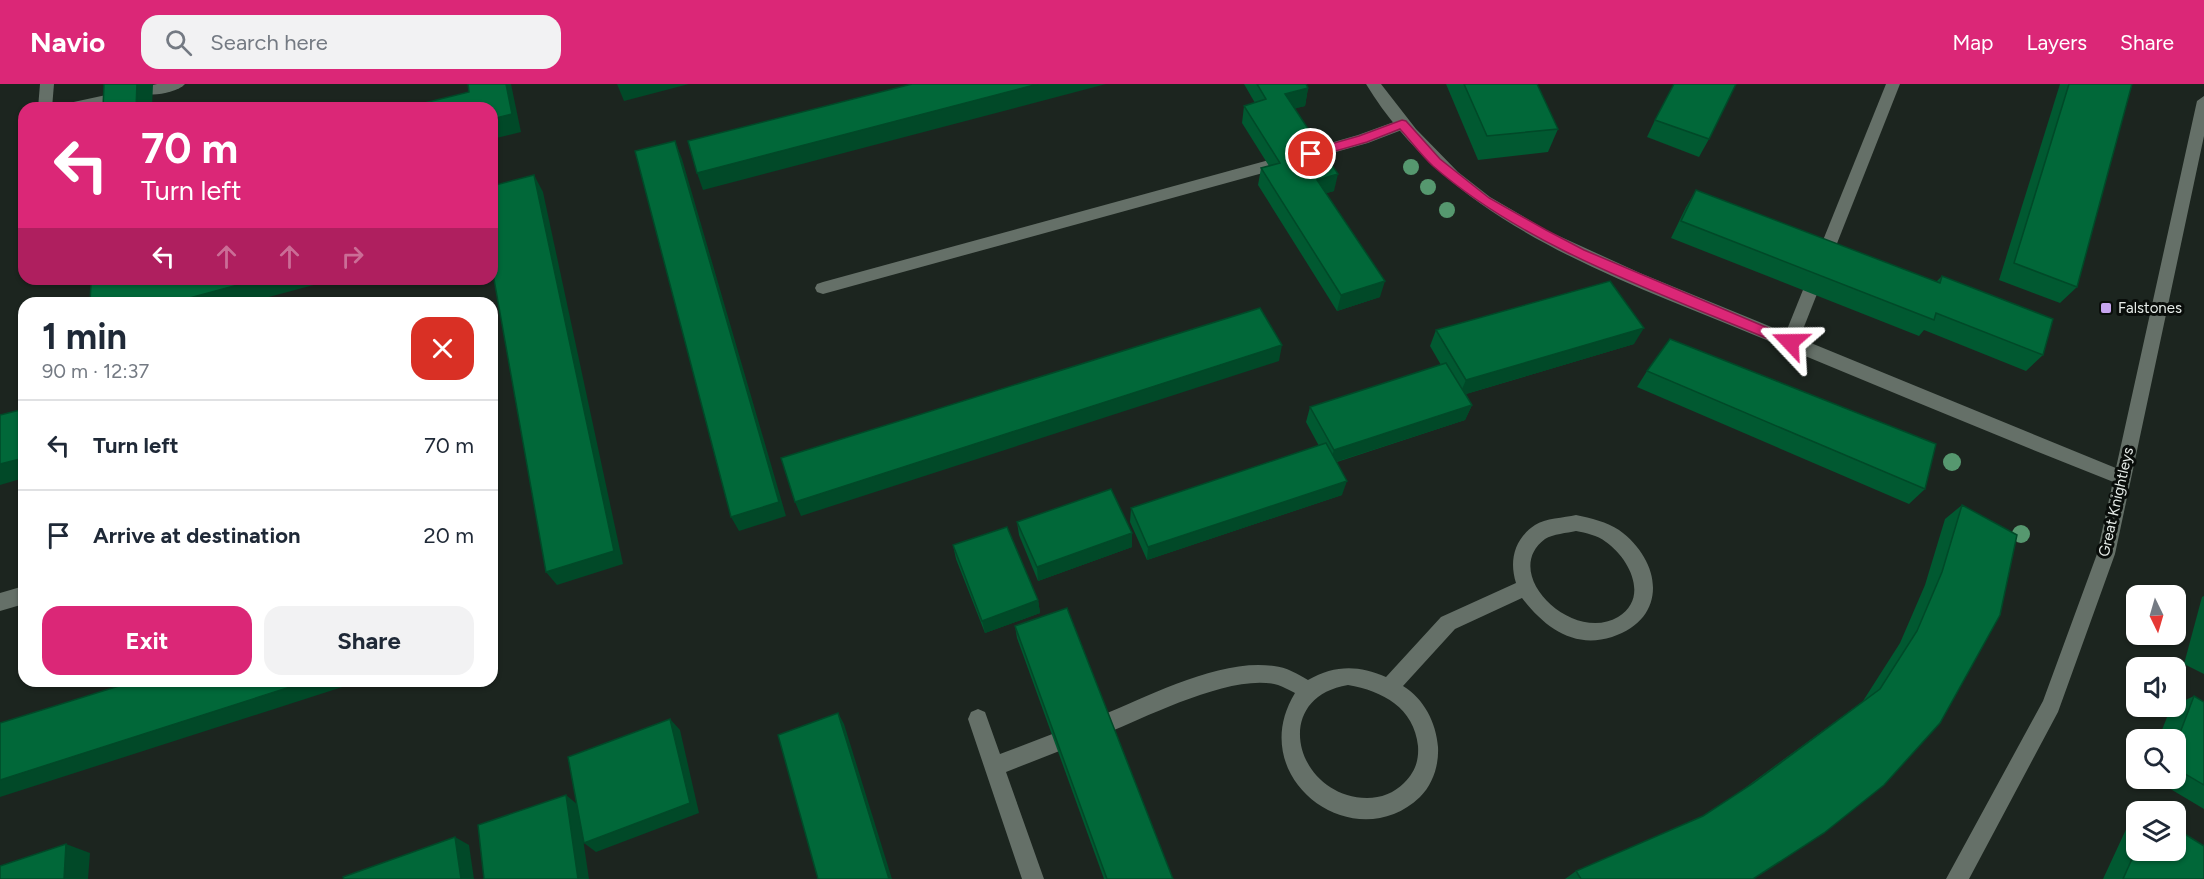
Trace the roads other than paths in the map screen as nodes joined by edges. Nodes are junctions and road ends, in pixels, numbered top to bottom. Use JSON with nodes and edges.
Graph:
{"nodes":[{"id":1,"x":47,"y":84,"type":"edge"},
{"id":2,"x":178,"y":84,"type":"edge"},
{"id":3,"x":1373,"y":84,"type":"edge"},
{"id":4,"x":1893,"y":84,"type":"edge"},
{"id":5,"x":153,"y":90,"type":"dead end"},
{"id":6,"x":120,"y":97,"type":"edge"},
{"id":7,"x":2204,"y":101,"type":"edge"},
{"id":8,"x":46,"y":102,"type":"edge"},
{"id":9,"x":97,"y":102,"type":"edge"},
{"id":10,"x":1402,"y":124,"type":"junction"},
{"id":11,"x":1311,"y":154,"type":"edge"},
{"id":12,"x":1269,"y":166,"type":"edge"},
{"id":13,"x":824,"y":288,"type":"dead end"},
{"id":14,"x":1790,"y":342,"type":"junction"},
{"id":15,"x":2122,"y":478,"type":"junction"},
{"id":16,"x":1525,"y":588,"type":"junction"},
{"id":17,"x":18,"y":597,"type":"edge"},
{"id":18,"x":0,"y":602,"type":"edge"},
{"id":19,"x":1390,"y":686,"type":"junction"},
{"id":20,"x":1310,"y":690,"type":"junction"},
{"id":21,"x":978,"y":719,"type":"dead end"},
{"id":22,"x":1107,"y":723,"type":"edge"},
{"id":23,"x":1055,"y":743,"type":"edge"},
{"id":24,"x":996,"y":766,"type":"junction"},
{"id":25,"x":1033,"y":879,"type":"edge"},
{"id":26,"x":1957,"y":879,"type":"edge"}],
"edges":[{"from":1,"to":8,"type":"street"},
{"from":2,"to":5,"type":"street"},
{"from":3,"to":10,"type":"street"},
{"from":4,"to":14,"type":"street"},
{"from":6,"to":9,"type":"street"},
{"from":7,"to":15,"type":"street","name":"Great Knightleys"},
{"from":10,"to":11,"type":"street"},
{"from":10,"to":14,"type":"street"},
{"from":12,"to":13,"type":"street"},
{"from":14,"to":15,"type":"street"},
{"from":15,"to":26,"type":"street","name":"Great Knightleys"},
{"from":16,"to":16,"type":"street"},
{"from":16,"to":19,"type":"street"},
{"from":17,"to":18,"type":"street"},
{"from":19,"to":20,"type":"street"},
{"from":19,"to":20,"type":"street"},
{"from":20,"to":22,"type":"street"},
{"from":21,"to":24,"type":"street"},
{"from":23,"to":24,"type":"street"},
{"from":24,"to":25,"type":"street"}]}
